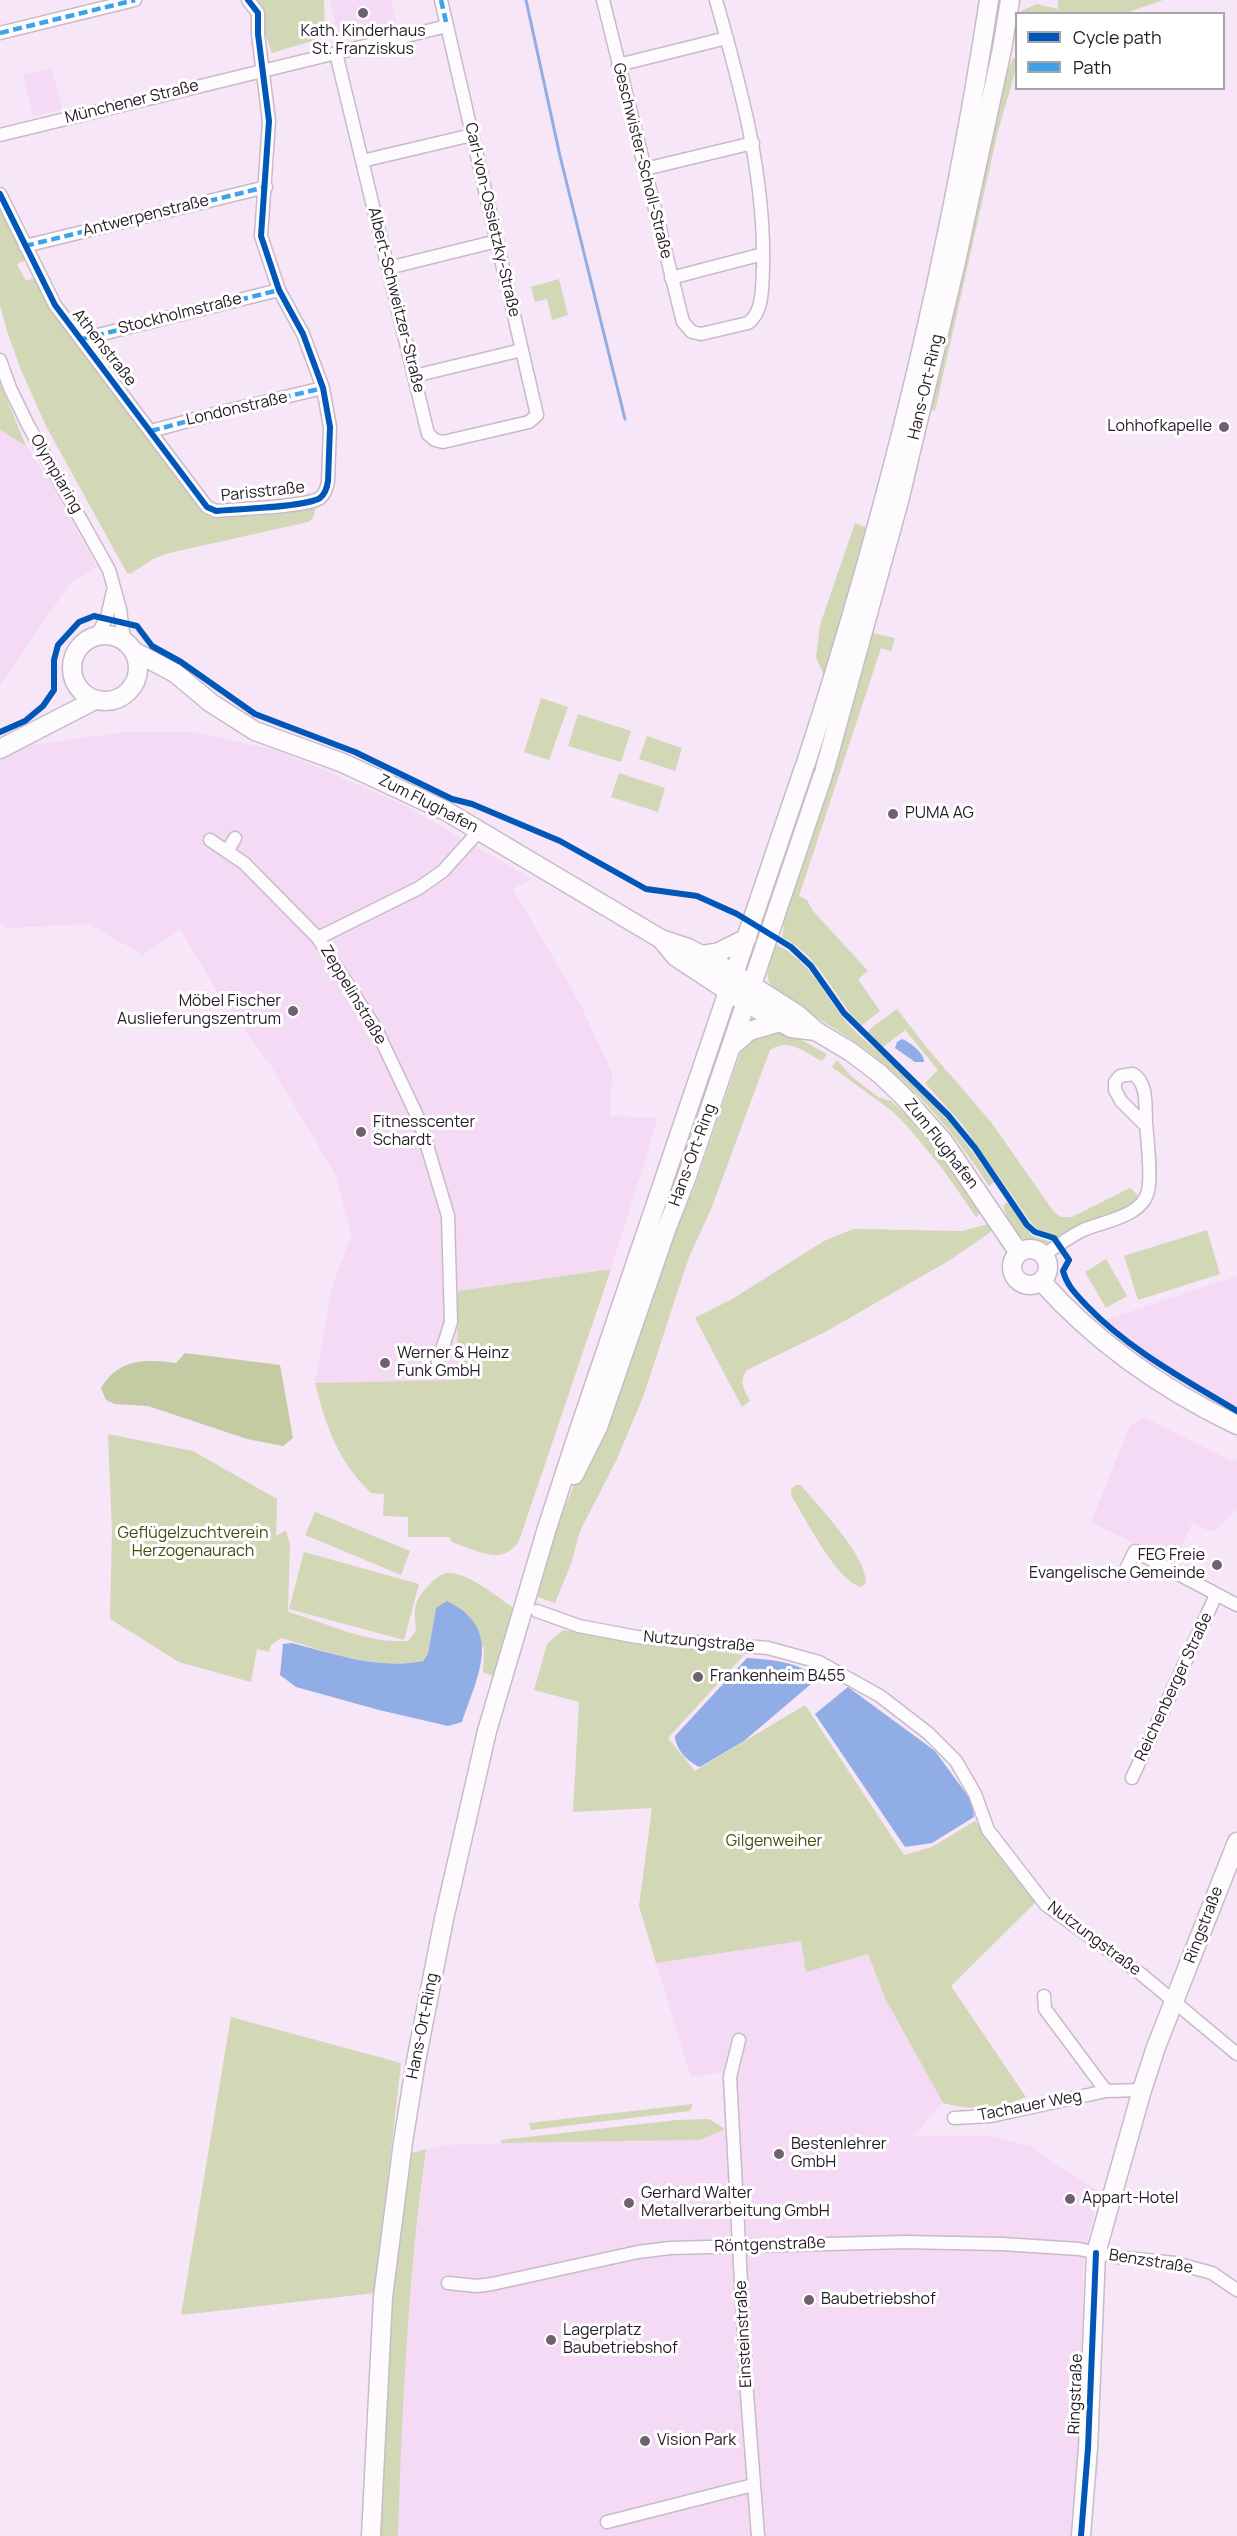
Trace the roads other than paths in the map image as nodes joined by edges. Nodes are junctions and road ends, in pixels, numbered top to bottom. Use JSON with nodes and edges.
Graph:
{"nodes":[{"id":1,"x":135,"y":0,"type":"edge"},
{"id":2,"x":248,"y":0,"type":"edge"},
{"id":3,"x":441,"y":0,"type":"edge"},
{"id":4,"x":603,"y":0,"type":"edge"},
{"id":5,"x":716,"y":0,"type":"edge"},
{"id":6,"x":989,"y":0,"type":"edge"},
{"id":7,"x":1010,"y":0,"type":"edge"},
{"id":8,"x":447,"y":26,"type":"junction"},
{"id":9,"x":0,"y":33,"type":"edge"},
{"id":10,"x":727,"y":38,"type":"junction"},
{"id":11,"x":336,"y":53,"type":"junction"},
{"id":12,"x":618,"y":65,"type":"junction"},
{"id":13,"x":264,"y":70,"type":"junction"},
{"id":14,"x":0,"y":135,"type":"edge"},
{"id":15,"x":472,"y":135,"type":"junction"},
{"id":16,"x":753,"y":143,"type":"junction"},
{"id":17,"x":362,"y":161,"type":"junction"},
{"id":18,"x":645,"y":169,"type":"junction"},
{"id":19,"x":266,"y":187,"type":"junction"},
{"id":20,"x":0,"y":194,"type":"edge"},
{"id":21,"x":497,"y":242,"type":"junction"},
{"id":22,"x":25,"y":246,"type":"junction"},
{"id":23,"x":763,"y":254,"type":"junction"},
{"id":24,"x":388,"y":268,"type":"junction"},
{"id":25,"x":671,"y":278,"type":"junction"},
{"id":26,"x":279,"y":290,"type":"junction"},
{"id":27,"x":82,"y":339,"type":"junction"},
{"id":28,"x":522,"y":350,"type":"junction"},
{"id":29,"x":0,"y":360,"type":"edge"},
{"id":30,"x":414,"y":376,"type":"junction"},
{"id":31,"x":323,"y":388,"type":"junction"},
{"id":32,"x":537,"y":415,"type":"joint"},
{"id":33,"x":151,"y":431,"type":"junction"},
{"id":34,"x":207,"y":507,"type":"joint"},
{"id":35,"x":114,"y":587,"type":"junction"},
{"id":36,"x":97,"y":635,"type":"junction"},
{"id":37,"x":130,"y":646,"type":"junction"},
{"id":38,"x":138,"y":675,"type":"junction"},
{"id":39,"x":188,"y":684,"type":"junction"},
{"id":40,"x":76,"y":686,"type":"junction"},
{"id":41,"x":95,"y":700,"type":"junction"},
{"id":42,"x":49,"y":724,"type":"junction"},
{"id":43,"x":0,"y":749,"type":"edge"},
{"id":44,"x":479,"y":831,"type":"junction"},
{"id":45,"x":235,"y":838,"type":"dead end"},
{"id":46,"x":210,"y":840,"type":"dead end"},
{"id":47,"x":227,"y":852,"type":"junction"},
{"id":48,"x":318,"y":938,"type":"junction"},
{"id":49,"x":747,"y":938,"type":"junction"},
{"id":50,"x":661,"y":939,"type":"junction"},
{"id":51,"x":695,"y":951,"type":"junction"},
{"id":52,"x":732,"y":983,"type":"junction"},
{"id":53,"x":749,"y":994,"type":"junction"},
{"id":54,"x":780,"y":1022,"type":"junction"},
{"id":55,"x":816,"y":1031,"type":"junction"},
{"id":56,"x":731,"y":1047,"type":"junction"},
{"id":57,"x":1146,"y":1126,"type":"dead end"},
{"id":58,"x":1019,"y":1253,"type":"junction"},
{"id":59,"x":1044,"y":1256,"type":"junction"},
{"id":60,"x":1041,"y":1281,"type":"junction"},
{"id":61,"x":438,"y":1362,"type":"dead end"},
{"id":62,"x":1237,"y":1425,"type":"edge"},
{"id":63,"x":547,"y":1528,"type":"junction"},
{"id":64,"x":1126,"y":1569,"type":"dead end"},
{"id":65,"x":1216,"y":1595,"type":"junction"},
{"id":66,"x":1237,"y":1605,"type":"edge"},
{"id":67,"x":537,"y":1611,"type":"dead end"},
{"id":68,"x":1132,"y":1778,"type":"dead end"},
{"id":69,"x":1236,"y":1848,"type":"edge"},
{"id":70,"x":1044,"y":1996,"type":"dead end"},
{"id":71,"x":1175,"y":2002,"type":"junction"},
{"id":72,"x":739,"y":2040,"type":"dead end"},
{"id":73,"x":1237,"y":2054,"type":"edge"},
{"id":74,"x":1142,"y":2090,"type":"junction"},
{"id":75,"x":1106,"y":2091,"type":"junction"},
{"id":76,"x":954,"y":2118,"type":"dead end"},
{"id":77,"x":740,"y":2246,"type":"junction"},
{"id":78,"x":1096,"y":2253,"type":"junction"},
{"id":79,"x":448,"y":2283,"type":"dead end"},
{"id":80,"x":1237,"y":2290,"type":"edge"},
{"id":81,"x":753,"y":2485,"type":"junction"},
{"id":82,"x":607,"y":2522,"type":"dead end"},
{"id":83,"x":370,"y":2536,"type":"edge"},
{"id":84,"x":758,"y":2536,"type":"edge"},
{"id":85,"x":1081,"y":2536,"type":"edge"}],
"edges":[{"from":1,"to":9,"type":"street"},
{"from":2,"to":13,"type":"street"},
{"from":3,"to":8,"type":"street","name":"Carl-von-Ossietzky-Straße"},
{"from":4,"to":12,"type":"street","name":"Geschwister-Scholl-Straße"},
{"from":5,"to":10,"type":"street"},
{"from":6,"to":49,"type":"main road","name":"Hans-Ort-Ring"},
{"from":7,"to":53,"type":"main road","name":"Hans-Ort-Ring"},
{"from":8,"to":11,"type":"street","name":"Münchener Straße"},
{"from":8,"to":15,"type":"street","name":"Carl-von-Ossietzky-Straße"},
{"from":10,"to":12,"type":"street"},
{"from":10,"to":16,"type":"street"},
{"from":11,"to":13,"type":"street","name":"Münchener Straße"},
{"from":11,"to":17,"type":"street","name":"Albert-Schweitzer-Straße"},
{"from":12,"to":18,"type":"street","name":"Geschwister-Scholl-Straße"},
{"from":13,"to":14,"type":"street","name":"Münchener Straße"},
{"from":13,"to":19,"type":"street"},
{"from":15,"to":17,"type":"street"},
{"from":15,"to":21,"type":"street","name":"Carl-von-Ossietzky-Straße"},
{"from":16,"to":18,"type":"street"},
{"from":16,"to":23,"type":"street"},
{"from":17,"to":24,"type":"street","name":"Albert-Schweitzer-Straße"},
{"from":18,"to":25,"type":"street","name":"Geschwister-Scholl-Straße"},
{"from":19,"to":22,"type":"street","name":"Antwerpenstraße"},
{"from":19,"to":26,"type":"street"},
{"from":20,"to":22,"type":"street","name":"Athenstraße"},
{"from":21,"to":24,"type":"street"},
{"from":21,"to":28,"type":"street","name":"Carl-von-Ossietzky-Straße"},
{"from":22,"to":27,"type":"street","name":"Athenstraße"},
{"from":23,"to":25,"type":"street"},
{"from":23,"to":25,"type":"street","name":"Geschwister-Scholl-Straße"},
{"from":24,"to":30,"type":"street","name":"Albert-Schweitzer-Straße"},
{"from":26,"to":27,"type":"street","name":"Stockholmstraße"},
{"from":26,"to":31,"type":"street"},
{"from":27,"to":33,"type":"street","name":"Athenstraße"},
{"from":28,"to":30,"type":"street"},
{"from":28,"to":32,"type":"street","name":"Carl-von-Ossietzky-Straße"},
{"from":29,"to":35,"type":"street","name":"Olympiaring"},
{"from":30,"to":32,"type":"street","name":"Albert-Schweitzer-Straße"},
{"from":31,"to":33,"type":"street","name":"Londonstraße"},
{"from":31,"to":34,"type":"street","name":"Parisstraße"},
{"from":33,"to":34,"type":"street","name":"Athenstraße"},
{"from":35,"to":36,"type":"street"},
{"from":35,"to":37,"type":"street","name":"Olympiaring"},
{"from":36,"to":37,"type":"main road"},
{"from":36,"to":40,"type":"main road"},
{"from":37,"to":38,"type":"main road"},
{"from":37,"to":39,"type":"main road","name":"Zum Flughafen"},
{"from":38,"to":39,"type":"main road","name":"Zum Flughafen"},
{"from":38,"to":41,"type":"main road"},
{"from":39,"to":44,"type":"main road","name":"Zum Flughafen"},
{"from":40,"to":41,"type":"main road"},
{"from":40,"to":42,"type":"main road"},
{"from":41,"to":42,"type":"main road"},
{"from":42,"to":43,"type":"main road"},
{"from":44,"to":48,"type":"street","name":"Zeppelinstraße"},
{"from":44,"to":50,"type":"main road","name":"Zum Flughafen"},
{"from":45,"to":47,"type":"street"},
{"from":46,"to":47,"type":"street","name":"Zeppelinstraße"},
{"from":47,"to":48,"type":"street","name":"Zeppelinstraße"},
{"from":48,"to":61,"type":"street","name":"Zeppelinstraße"},
{"from":49,"to":51,"type":"main road"},
{"from":49,"to":52,"type":"main road","name":"Hans-Ort-Ring"},
{"from":50,"to":51,"type":"main road","name":"Zum Flughafen"},
{"from":50,"to":52,"type":"main road","name":"Zum Flughafen"},
{"from":51,"to":52,"type":"main road","name":"Zum Flughafen"},
{"from":52,"to":53,"type":"main road","name":"Zum Flughafen"},
{"from":52,"to":63,"type":"main road","name":"Hans-Ort-Ring"},
{"from":53,"to":54,"type":"main road","name":"Zum Flughafen"},
{"from":53,"to":55,"type":"main road","name":"Zum Flughafen"},
{"from":53,"to":56,"type":"main road","name":"Hans-Ort-Ring"},
{"from":54,"to":55,"type":"main road","name":"Zum Flughafen"},
{"from":54,"to":56,"type":"main road"},
{"from":55,"to":58,"type":"main road","name":"Zum Flughafen"},
{"from":56,"to":63,"type":"main road","name":"Hans-Ort-Ring"},
{"from":57,"to":59,"type":"street"},
{"from":58,"to":59,"type":"main road"},
{"from":58,"to":60,"type":"main road"},
{"from":59,"to":60,"type":"main road"},
{"from":60,"to":62,"type":"main road"},
{"from":63,"to":83,"type":"main road","name":"Hans-Ort-Ring"},
{"from":64,"to":65,"type":"street"},
{"from":65,"to":66,"type":"street"},
{"from":65,"to":68,"type":"street","name":"Reichenberger Straße"},
{"from":67,"to":71,"type":"street","name":"Nutzungstraße"},
{"from":69,"to":71,"type":"main road","name":"Ringstraße"},
{"from":70,"to":75,"type":"street","name":"Tachauer Weg"},
{"from":71,"to":73,"type":"street","name":"Nutzungstraße"},
{"from":71,"to":74,"type":"main road","name":"Ringstraße"},
{"from":72,"to":77,"type":"street","name":"Einsteinstraße"},
{"from":74,"to":75,"type":"street","name":"Tachauer Weg"},
{"from":74,"to":78,"type":"main road","name":"Ringstraße"},
{"from":75,"to":76,"type":"street","name":"Tachauer Weg"},
{"from":77,"to":78,"type":"street","name":"Röntgenstraße"},
{"from":77,"to":79,"type":"street","name":"Röntgenstraße"},
{"from":77,"to":81,"type":"street","name":"Einsteinstraße"},
{"from":78,"to":80,"type":"street","name":"Benzstraße"},
{"from":78,"to":85,"type":"main road","name":"Ringstraße"},
{"from":81,"to":82,"type":"street"},
{"from":81,"to":84,"type":"street","name":"Einsteinstraße"}]}
